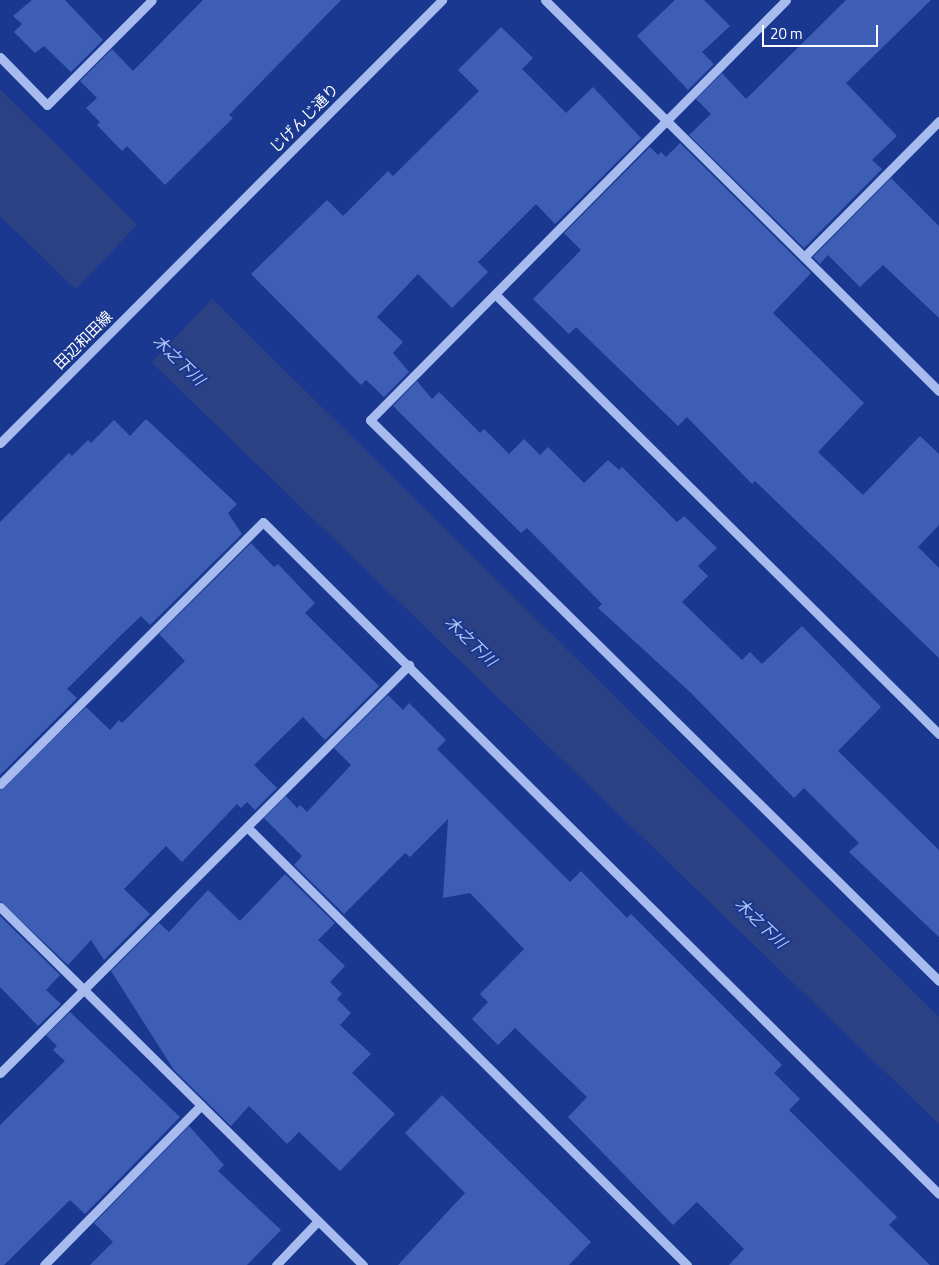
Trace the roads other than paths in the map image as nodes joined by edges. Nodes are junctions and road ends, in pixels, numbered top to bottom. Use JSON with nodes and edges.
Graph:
{"nodes":[{"id":1,"x":152,"y":0,"type":"edge"},
{"id":2,"x":442,"y":0,"type":"edge"},
{"id":3,"x":545,"y":0,"type":"edge"},
{"id":4,"x":786,"y":0,"type":"edge"},
{"id":5,"x":0,"y":56,"type":"edge"},
{"id":6,"x":667,"y":120,"type":"junction"},
{"id":7,"x":939,"y":121,"type":"edge"},
{"id":8,"x":186,"y":256,"type":"joint"},
{"id":9,"x":804,"y":256,"type":"junction"},
{"id":10,"x":495,"y":294,"type":"junction"},
{"id":11,"x":939,"y":391,"type":"edge"},
{"id":12,"x":0,"y":442,"type":"edge"},
{"id":13,"x":409,"y":665,"type":"junction"},
{"id":14,"x":939,"y":734,"type":"edge"},
{"id":15,"x":0,"y":784,"type":"edge"},
{"id":16,"x":247,"y":827,"type":"junction"},
{"id":17,"x":0,"y":907,"type":"edge"},
{"id":18,"x":939,"y":981,"type":"edge"},
{"id":19,"x":84,"y":990,"type":"junction"},
{"id":20,"x":0,"y":1073,"type":"edge"},
{"id":21,"x":201,"y":1105,"type":"junction"},
{"id":22,"x":939,"y":1194,"type":"edge"},
{"id":23,"x":318,"y":1221,"type":"junction"},
{"id":24,"x":44,"y":1265,"type":"edge"},
{"id":25,"x":276,"y":1265,"type":"edge"},
{"id":26,"x":363,"y":1265,"type":"edge"},
{"id":27,"x":686,"y":1265,"type":"edge"}],
"edges":[{"from":1,"to":5,"type":"street"},
{"from":2,"to":8,"type":"street","name":"じげんじ通り"},
{"from":3,"to":6,"type":"street"},
{"from":4,"to":6,"type":"street"},
{"from":6,"to":9,"type":"street"},
{"from":6,"to":10,"type":"street"},
{"from":7,"to":9,"type":"street"},
{"from":8,"to":12,"type":"street","name":"田辺和田線"},
{"from":9,"to":11,"type":"street"},
{"from":10,"to":14,"type":"street"},
{"from":10,"to":18,"type":"street"},
{"from":13,"to":15,"type":"street"},
{"from":13,"to":16,"type":"street"},
{"from":13,"to":22,"type":"street"},
{"from":16,"to":19,"type":"street"},
{"from":16,"to":27,"type":"street"},
{"from":17,"to":19,"type":"street"},
{"from":19,"to":20,"type":"street"},
{"from":19,"to":21,"type":"street"},
{"from":21,"to":23,"type":"street"},
{"from":21,"to":24,"type":"street"},
{"from":23,"to":25,"type":"street"},
{"from":23,"to":26,"type":"street"}]}
